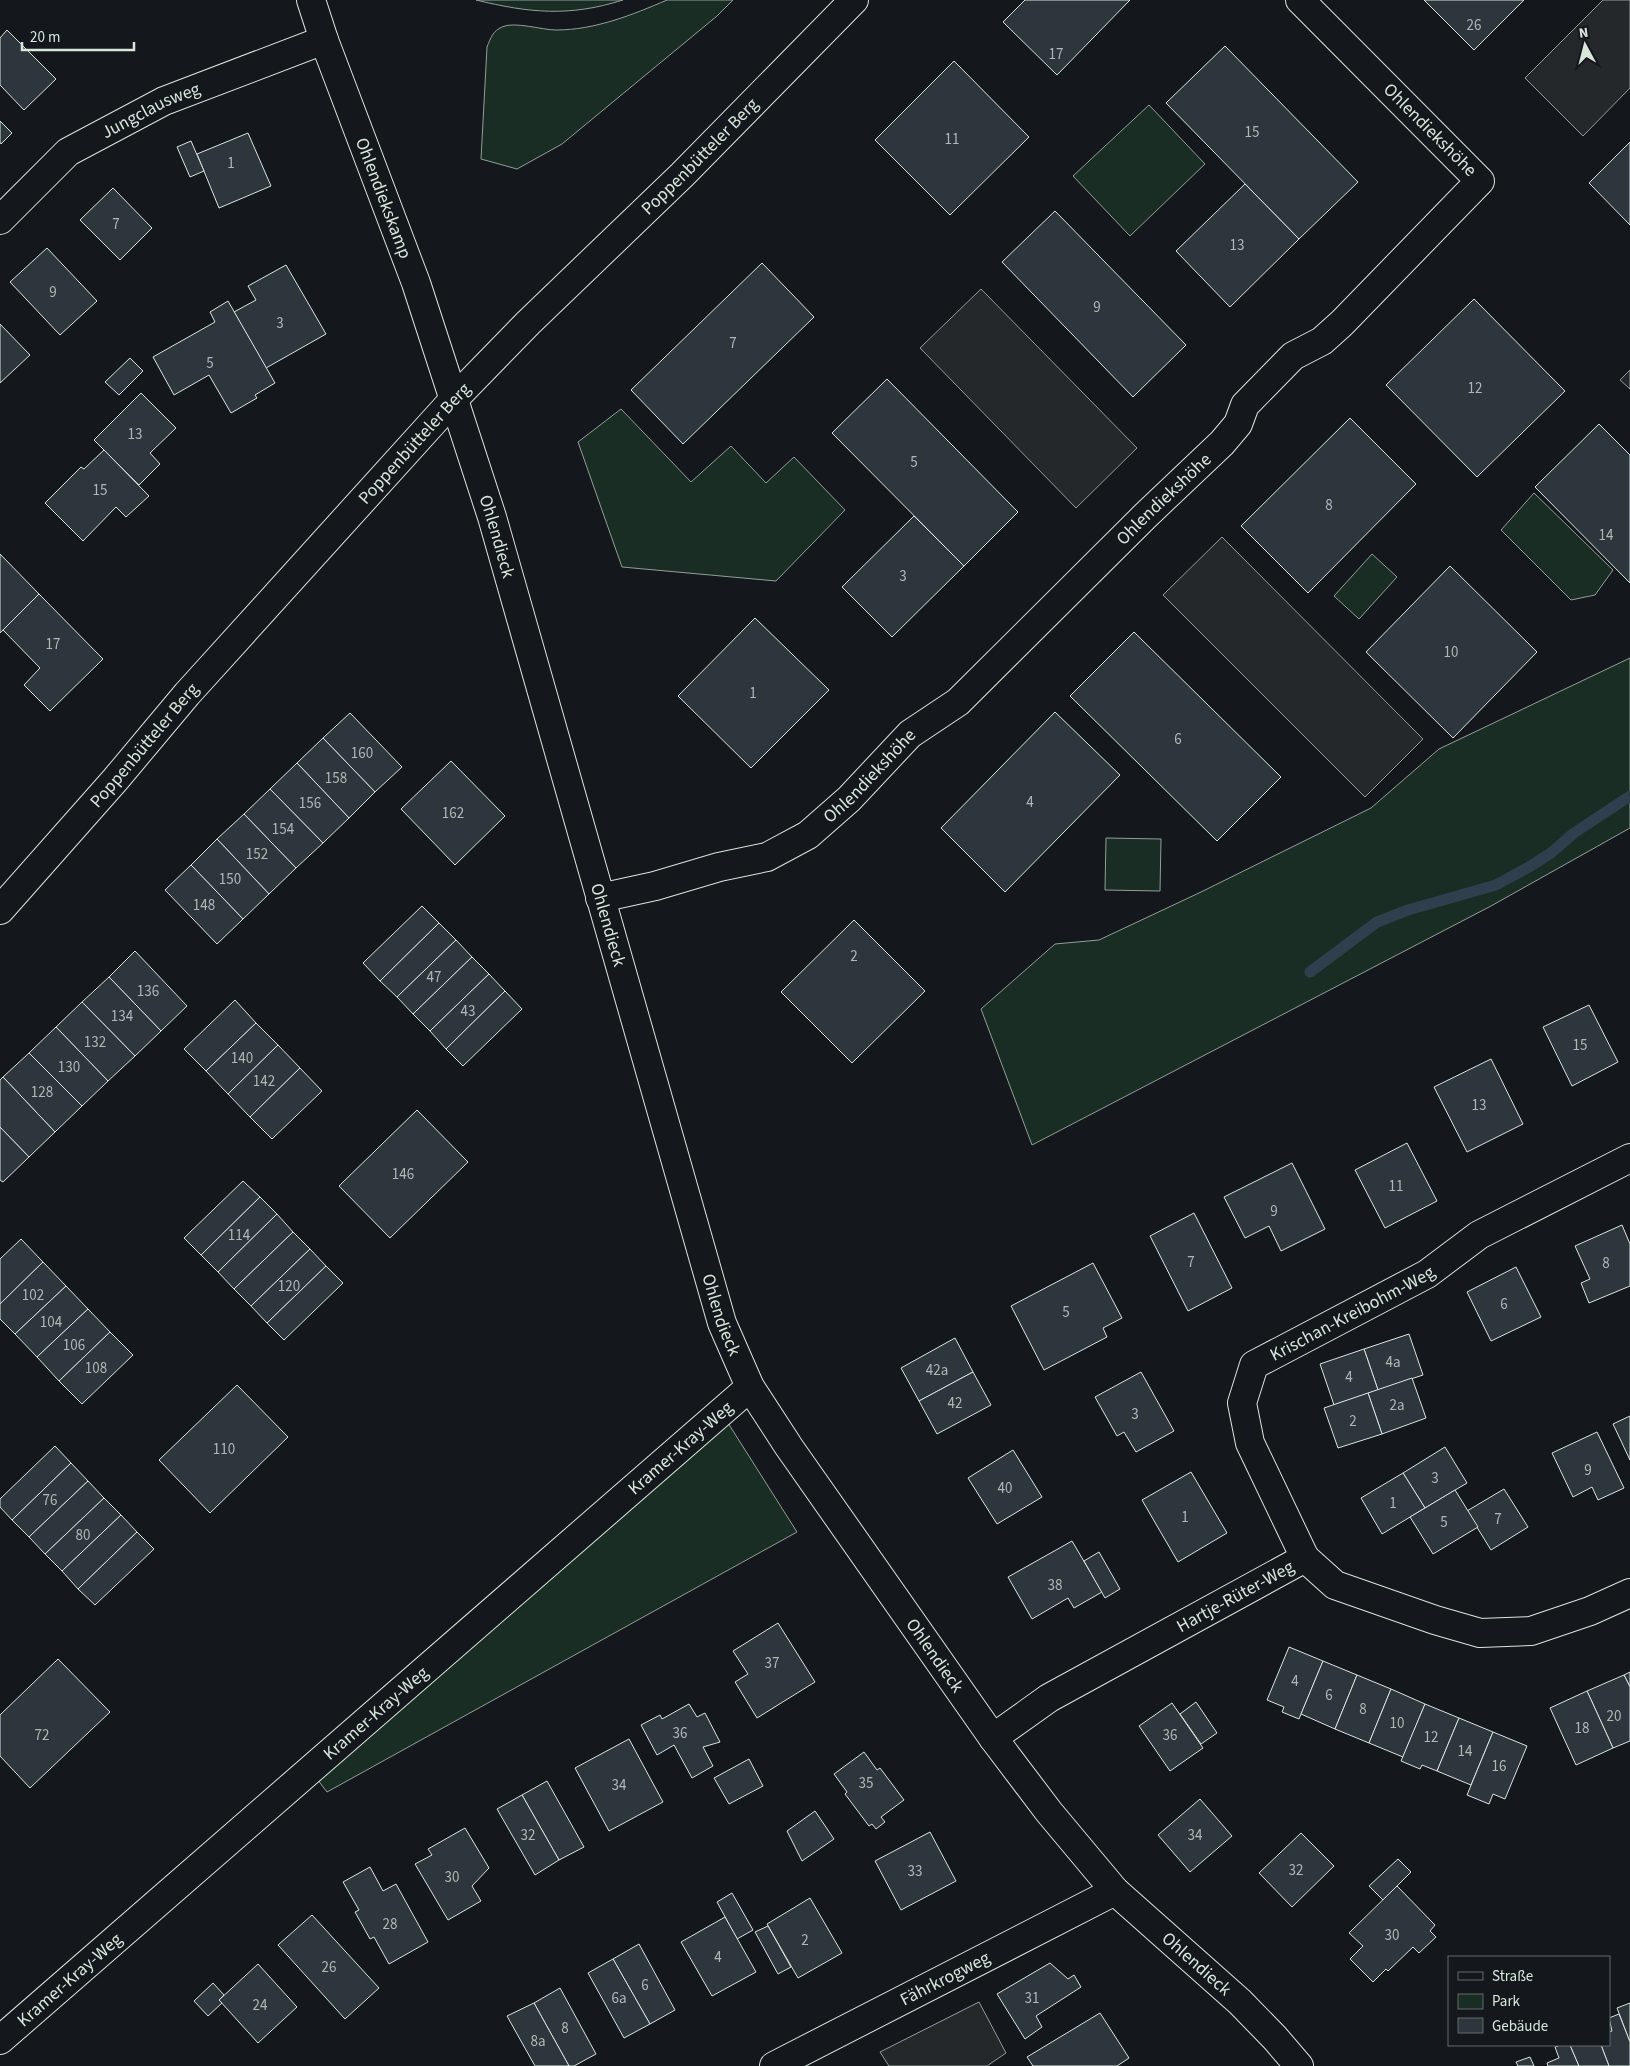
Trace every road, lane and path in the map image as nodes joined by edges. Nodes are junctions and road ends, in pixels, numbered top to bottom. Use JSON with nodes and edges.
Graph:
{"nodes":[{"id":1,"x":311,"y":0,"type":"edge"},
{"id":2,"x":854,"y":0,"type":"edge"},
{"id":3,"x":1300,"y":0,"type":"edge"},
{"id":4,"x":324,"y":40,"type":"junction"},
{"id":5,"x":0,"y":220,"type":"edge"},
{"id":6,"x":455,"y":398,"type":"junction"},
{"id":7,"x":600,"y":898,"type":"junction"},
{"id":8,"x":0,"y":910,"type":"edge"},
{"id":9,"x":1630,"y":1158,"type":"edge"},
{"id":10,"x":750,"y":1387,"type":"junction"},
{"id":11,"x":1305,"y":1558,"type":"junction"},
{"id":12,"x":1630,"y":1593,"type":"edge"},
{"id":13,"x":994,"y":1738,"type":"junction"},
{"id":14,"x":1115,"y":1891,"type":"junction"},
{"id":15,"x":0,"y":2040,"type":"edge"},
{"id":16,"x":774,"y":2066,"type":"edge"},
{"id":17,"x":1299,"y":2066,"type":"edge"}],
"edges":[{"from":1,"to":4,"type":"street","name":"Ohlendiekskamp"},
{"from":2,"to":6,"type":"street","name":"Poppenbütteler Berg"},
{"from":3,"to":7,"type":"street","name":"Ohlendiekshöhe"},
{"from":4,"to":5,"type":"street","name":"Jungclausweg"},
{"from":4,"to":6,"type":"street","name":"Ohlendiekskamp"},
{"from":6,"to":7,"type":"street","name":"Ohlendieck"},
{"from":6,"to":8,"type":"street","name":"Poppenbütteler Berg"},
{"from":7,"to":10,"type":"street","name":"Ohlendieck"},
{"from":9,"to":11,"type":"street","name":"Krischan-Kreibohm-Weg"},
{"from":10,"to":13,"type":"street","name":"Ohlendieck"},
{"from":10,"to":15,"type":"street","name":"Kramer-Kray-Weg"},
{"from":11,"to":12,"type":"street","name":"Hartje-Rüter-Weg"},
{"from":11,"to":13,"type":"street","name":"Hartje-Rüter-Weg"},
{"from":13,"to":14,"type":"street","name":"Ohlendieck"},
{"from":14,"to":16,"type":"street","name":"Fährkrogweg"},
{"from":14,"to":17,"type":"street","name":"Ohlendieck"}]}
